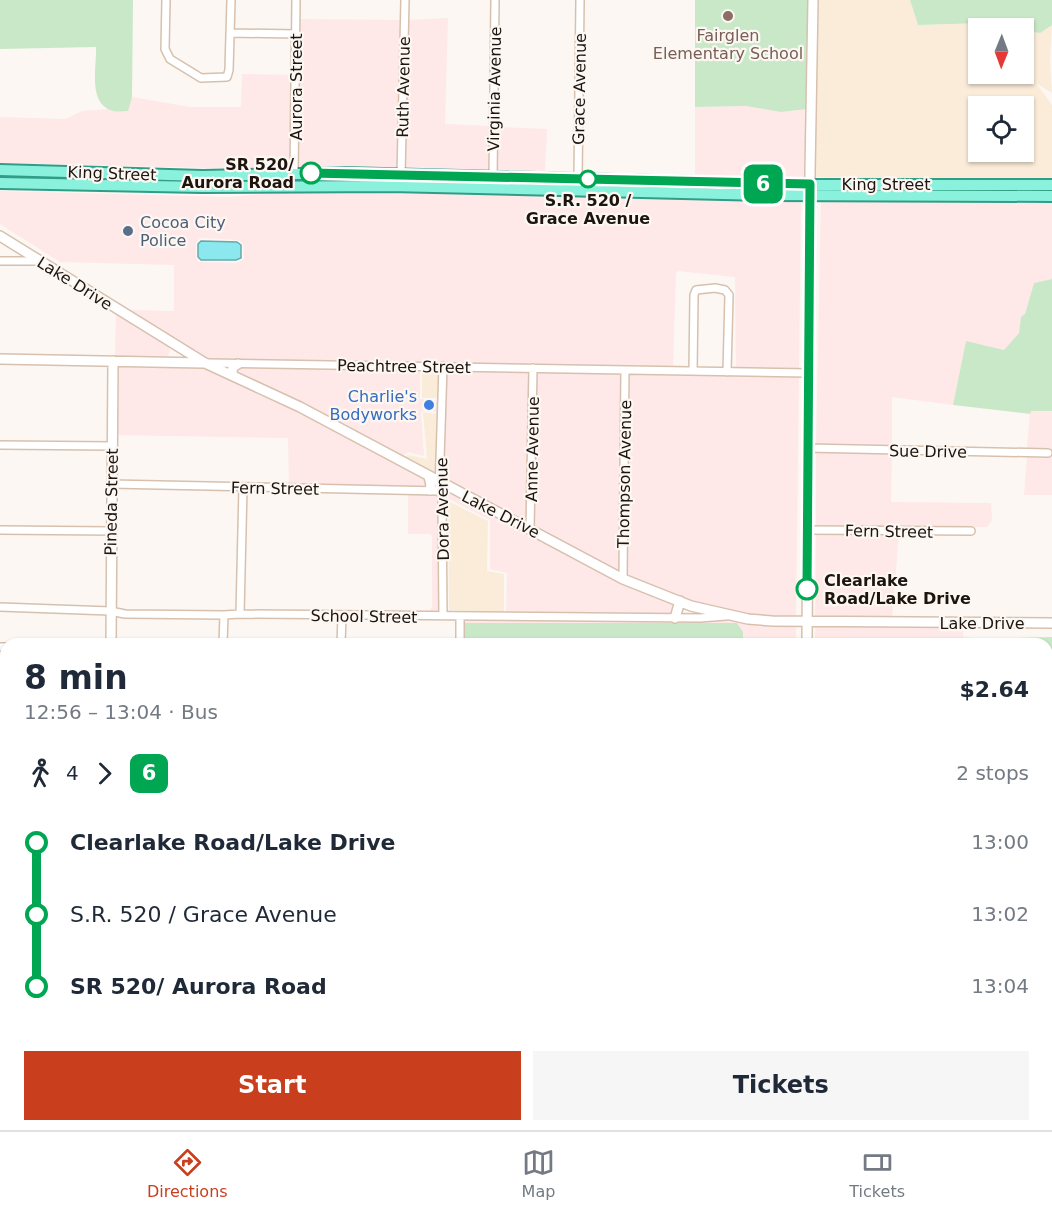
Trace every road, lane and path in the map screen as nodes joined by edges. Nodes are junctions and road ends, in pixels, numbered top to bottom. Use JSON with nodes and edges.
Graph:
{"nodes":[{"id":1,"x":166,"y":0,"type":"edge"},
{"id":2,"x":231,"y":0,"type":"edge"},
{"id":3,"x":296,"y":0,"type":"edge"},
{"id":4,"x":405,"y":0,"type":"edge"},
{"id":5,"x":495,"y":0,"type":"edge"},
{"id":6,"x":580,"y":0,"type":"edge"},
{"id":7,"x":813,"y":0,"type":"edge"},
{"id":8,"x":230,"y":33,"type":"junction"},
{"id":9,"x":296,"y":34,"type":"junction"},
{"id":10,"x":0,"y":170,"type":"edge"},
{"id":11,"x":294,"y":174,"type":"junction"},
{"id":12,"x":227,"y":175,"type":"junction"},
{"id":13,"x":401,"y":175,"type":"junction"},
{"id":14,"x":578,"y":179,"type":"junction"},
{"id":15,"x":596,"y":179,"type":"junction"},
{"id":16,"x":0,"y":183,"type":"edge"},
{"id":17,"x":493,"y":183,"type":"junction"},
{"id":18,"x":1052,"y":185,"type":"edge"},
{"id":19,"x":174,"y":186,"type":"junction"},
{"id":20,"x":245,"y":186,"type":"junction"},
{"id":21,"x":810,"y":190,"type":"junction"},
{"id":22,"x":1052,"y":190,"type":"edge"},
{"id":23,"x":969,"y":191,"type":"junction"},
{"id":24,"x":1038,"y":196,"type":"junction"},
{"id":25,"x":1052,"y":196,"type":"edge"},
{"id":26,"x":0,"y":236,"type":"edge"},
{"id":27,"x":0,"y":261,"type":"edge"},
{"id":28,"x":39,"y":261,"type":"junction"},
{"id":29,"x":170,"y":341,"type":"junction"},
{"id":30,"x":0,"y":359,"type":"edge"},
{"id":31,"x":113,"y":361,"type":"junction"},
{"id":32,"x":168,"y":362,"type":"junction"},
{"id":33,"x":205,"y":363,"type":"junction"},
{"id":34,"x":238,"y":364,"type":"junction"},
{"id":35,"x":443,"y":366,"type":"junction"},
{"id":36,"x":533,"y":368,"type":"junction"},
{"id":37,"x":625,"y":370,"type":"junction"},
{"id":38,"x":693,"y":371,"type":"junction"},
{"id":39,"x":728,"y":372,"type":"junction"},
{"id":40,"x":808,"y":373,"type":"junction"},
{"id":41,"x":234,"y":376,"type":"junction"},
{"id":42,"x":0,"y":445,"type":"edge"},
{"id":43,"x":112,"y":446,"type":"junction"},
{"id":44,"x":807,"y":448,"type":"junction"},
{"id":45,"x":1048,"y":453,"type":"dead end"},
{"id":46,"x":111,"y":484,"type":"junction"},
{"id":47,"x":243,"y":487,"type":"junction"},
{"id":48,"x":436,"y":488,"type":"junction"},
{"id":49,"x":530,"y":529,"type":"junction"},
{"id":50,"x":0,"y":530,"type":"edge"},
{"id":51,"x":807,"y":530,"type":"junction"},
{"id":52,"x":111,"y":531,"type":"junction"},
{"id":53,"x":971,"y":531,"type":"dead end"},
{"id":54,"x":623,"y":579,"type":"junction"},
{"id":55,"x":680,"y":602,"type":"junction"},
{"id":56,"x":0,"y":607,"type":"edge"},
{"id":57,"x":110,"y":611,"type":"junction"},
{"id":58,"x":240,"y":614,"type":"junction"},
{"id":59,"x":224,"y":615,"type":"junction"},
{"id":60,"x":728,"y":615,"type":"junction"},
{"id":61,"x":342,"y":616,"type":"junction"},
{"id":62,"x":442,"y":616,"type":"junction"},
{"id":63,"x":460,"y":617,"type":"junction"},
{"id":64,"x":675,"y":618,"type":"junction"},
{"id":65,"x":807,"y":623,"type":"junction"},
{"id":66,"x":1052,"y":623,"type":"edge"},
{"id":67,"x":111,"y":638,"type":"edge"},
{"id":68,"x":223,"y":638,"type":"edge"},
{"id":69,"x":341,"y":638,"type":"edge"},
{"id":70,"x":460,"y":638,"type":"edge"},
{"id":71,"x":807,"y":638,"type":"edge"},
{"id":72,"x":0,"y":992,"type":"edge"},
{"id":73,"x":0,"y":1049,"type":"edge"}],
"edges":[{"from":1,"to":8,"type":"street"},
{"from":2,"to":8,"type":"street"},
{"from":3,"to":9,"type":"street","name":"Aurora Street"},
{"from":4,"to":13,"type":"street","name":"Ruth Avenue"},
{"from":5,"to":17,"type":"street","name":"Virginia Avenue"},
{"from":6,"to":14,"type":"street","name":"Grace Avenue"},
{"from":7,"to":21,"type":"street"},
{"from":8,"to":9,"type":"street"},
{"from":9,"to":11,"type":"street","name":"Aurora Street"},
{"from":10,"to":12,"type":"main road","name":"King Street"},
{"from":11,"to":12,"type":"main road","name":"King Street"},
{"from":11,"to":13,"type":"main road","name":"King Street"},
{"from":11,"to":20,"type":"main road"},
{"from":12,"to":19,"type":"main road"},
{"from":13,"to":17,"type":"main road","name":"King Street"},
{"from":14,"to":15,"type":"main road","name":"King Street"},
{"from":14,"to":17,"type":"main road","name":"King Street"},
{"from":15,"to":17,"type":"main road"},
{"from":15,"to":21,"type":"main road","name":"King Street"},
{"from":16,"to":19,"type":"main road","name":"King Street"},
{"from":17,"to":20,"type":"main road","name":"King Street"},
{"from":17,"to":21,"type":"main road","name":"King Street"},
{"from":18,"to":23,"type":"main road","name":"King Street"},
{"from":19,"to":20,"type":"main road","name":"King Street"},
{"from":21,"to":23,"type":"main road","name":"King Street"},
{"from":21,"to":40,"type":"street"},
{"from":22,"to":24,"type":"main road"},
{"from":23,"to":24,"type":"main road","name":"King Street"},
{"from":24,"to":25,"type":"main road","name":"King Street"},
{"from":26,"to":28,"type":"street","name":"Lake Drive"},
{"from":27,"to":28,"type":"street"},
{"from":28,"to":29,"type":"street","name":"Lake Drive"},
{"from":29,"to":32,"type":"street"},
{"from":29,"to":33,"type":"street","name":"Lake Drive"},
{"from":30,"to":31,"type":"street","name":"Peachtree Street"},
{"from":31,"to":32,"type":"street","name":"Peachtree Street"},
{"from":31,"to":43,"type":"street","name":"Pineda Street"},
{"from":32,"to":33,"type":"street","name":"Peachtree Street"},
{"from":33,"to":34,"type":"street","name":"Peachtree Street"},
{"from":33,"to":41,"type":"street","name":"Lake Drive"},
{"from":34,"to":35,"type":"street","name":"Peachtree Street"},
{"from":34,"to":41,"type":"street"},
{"from":35,"to":36,"type":"street","name":"Peachtree Street"},
{"from":35,"to":48,"type":"street","name":"Dora Avenue"},
{"from":36,"to":37,"type":"street","name":"Peachtree Street"},
{"from":36,"to":49,"type":"street","name":"Anne Avenue"},
{"from":37,"to":38,"type":"street","name":"Peachtree Street"},
{"from":37,"to":54,"type":"street","name":"Thompson Avenue"},
{"from":38,"to":39,"type":"street","name":"Peachtree Street"},
{"from":38,"to":39,"type":"street"},
{"from":39,"to":40,"type":"street","name":"Peachtree Street"},
{"from":40,"to":44,"type":"street"},
{"from":41,"to":48,"type":"street","name":"Lake Drive"},
{"from":42,"to":43,"type":"street"},
{"from":43,"to":46,"type":"street","name":"Pineda Street"},
{"from":44,"to":45,"type":"street","name":"Sue Drive"},
{"from":44,"to":51,"type":"street"},
{"from":46,"to":47,"type":"street","name":"Fern Street"},
{"from":46,"to":52,"type":"street","name":"Pineda Street"},
{"from":47,"to":48,"type":"street","name":"Fern Street"},
{"from":47,"to":58,"type":"street"},
{"from":48,"to":49,"type":"street","name":"Lake Drive"},
{"from":48,"to":62,"type":"street","name":"Dora Avenue"},
{"from":49,"to":54,"type":"street","name":"Lake Drive"},
{"from":50,"to":52,"type":"street"},
{"from":51,"to":53,"type":"street","name":"Fern Street"},
{"from":51,"to":65,"type":"street"},
{"from":52,"to":57,"type":"street","name":"Pineda Street"},
{"from":54,"to":55,"type":"street","name":"Lake Drive"},
{"from":55,"to":60,"type":"street","name":"Lake Drive"},
{"from":55,"to":64,"type":"street"},
{"from":56,"to":57,"type":"street","name":"School Street"},
{"from":57,"to":59,"type":"street","name":"School Street"},
{"from":57,"to":67,"type":"street","name":"Pineda Street"},
{"from":58,"to":59,"type":"street","name":"School Street"},
{"from":58,"to":61,"type":"street","name":"School Street"},
{"from":59,"to":68,"type":"street"},
{"from":60,"to":64,"type":"street","name":"School Street"},
{"from":60,"to":65,"type":"street","name":"Lake Drive"},
{"from":61,"to":62,"type":"street","name":"School Street"},
{"from":61,"to":69,"type":"street"},
{"from":62,"to":63,"type":"street","name":"School Street"},
{"from":63,"to":64,"type":"street","name":"School Street"},
{"from":63,"to":70,"type":"street"},
{"from":65,"to":66,"type":"street","name":"Lake Drive"},
{"from":65,"to":71,"type":"street"},
{"from":72,"to":73,"type":"street"}]}
